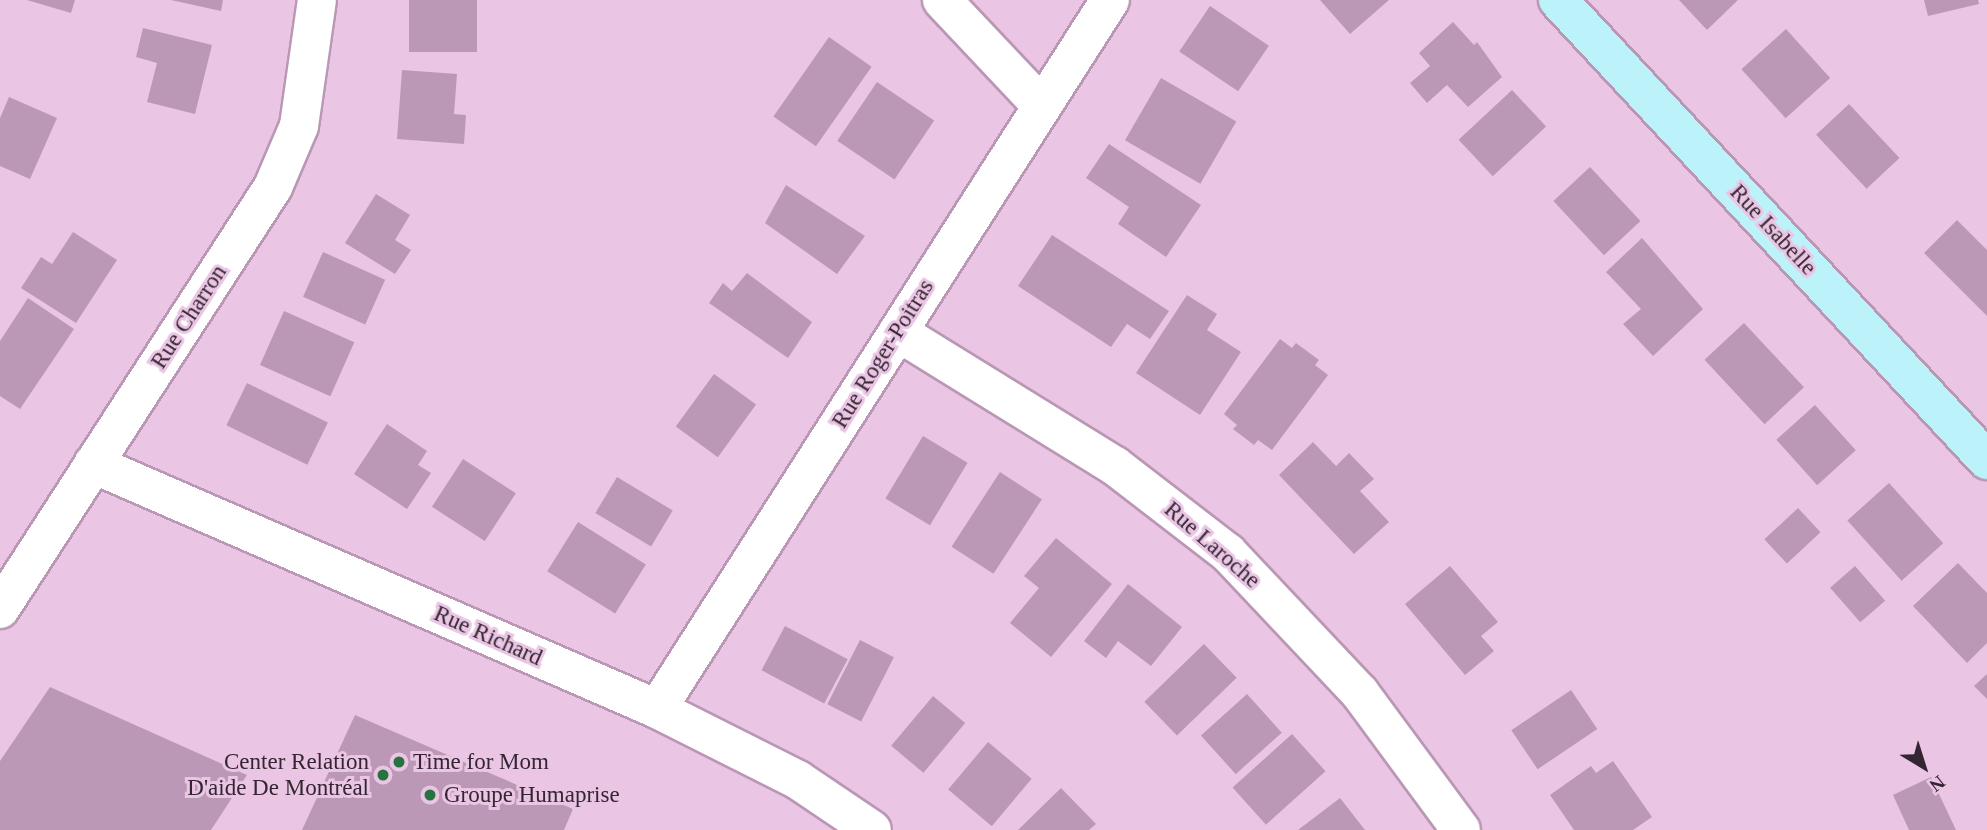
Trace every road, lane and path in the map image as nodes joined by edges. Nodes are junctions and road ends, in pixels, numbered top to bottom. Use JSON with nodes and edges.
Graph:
{"nodes":[{"id":1,"x":317,"y":0,"type":"edge"},
{"id":2,"x":942,"y":0,"type":"edge"},
{"id":3,"x":1110,"y":0,"type":"edge"},
{"id":4,"x":1558,"y":0,"type":"edge"},
{"id":5,"x":1040,"y":104,"type":"junction"},
{"id":6,"x":898,"y":332,"type":"junction"},
{"id":7,"x":1987,"y":460,"type":"edge"},
{"id":8,"x":93,"y":464,"type":"junction"},
{"id":9,"x":0,"y":609,"type":"edge"},
{"id":10,"x":657,"y":709,"type":"junction"},
{"id":11,"x":872,"y":830,"type":"edge"},
{"id":12,"x":1461,"y":830,"type":"edge"}],
"edges":[{"from":1,"to":8,"type":"street","name":"Rue Charron"},
{"from":2,"to":5,"type":"street"},
{"from":3,"to":5,"type":"street","name":"Rue Roger-Poitras"},
{"from":4,"to":7,"type":"street","name":"Rue Isabelle"},
{"from":5,"to":6,"type":"street","name":"Rue Roger-Poitras"},
{"from":6,"to":10,"type":"street","name":"Rue Roger-Poitras"},
{"from":6,"to":12,"type":"street","name":"Rue Laroche"},
{"from":8,"to":9,"type":"street","name":"Rue Charron"},
{"from":8,"to":10,"type":"street","name":"Rue Richard"},
{"from":10,"to":11,"type":"street","name":"Rue Richard"}]}
